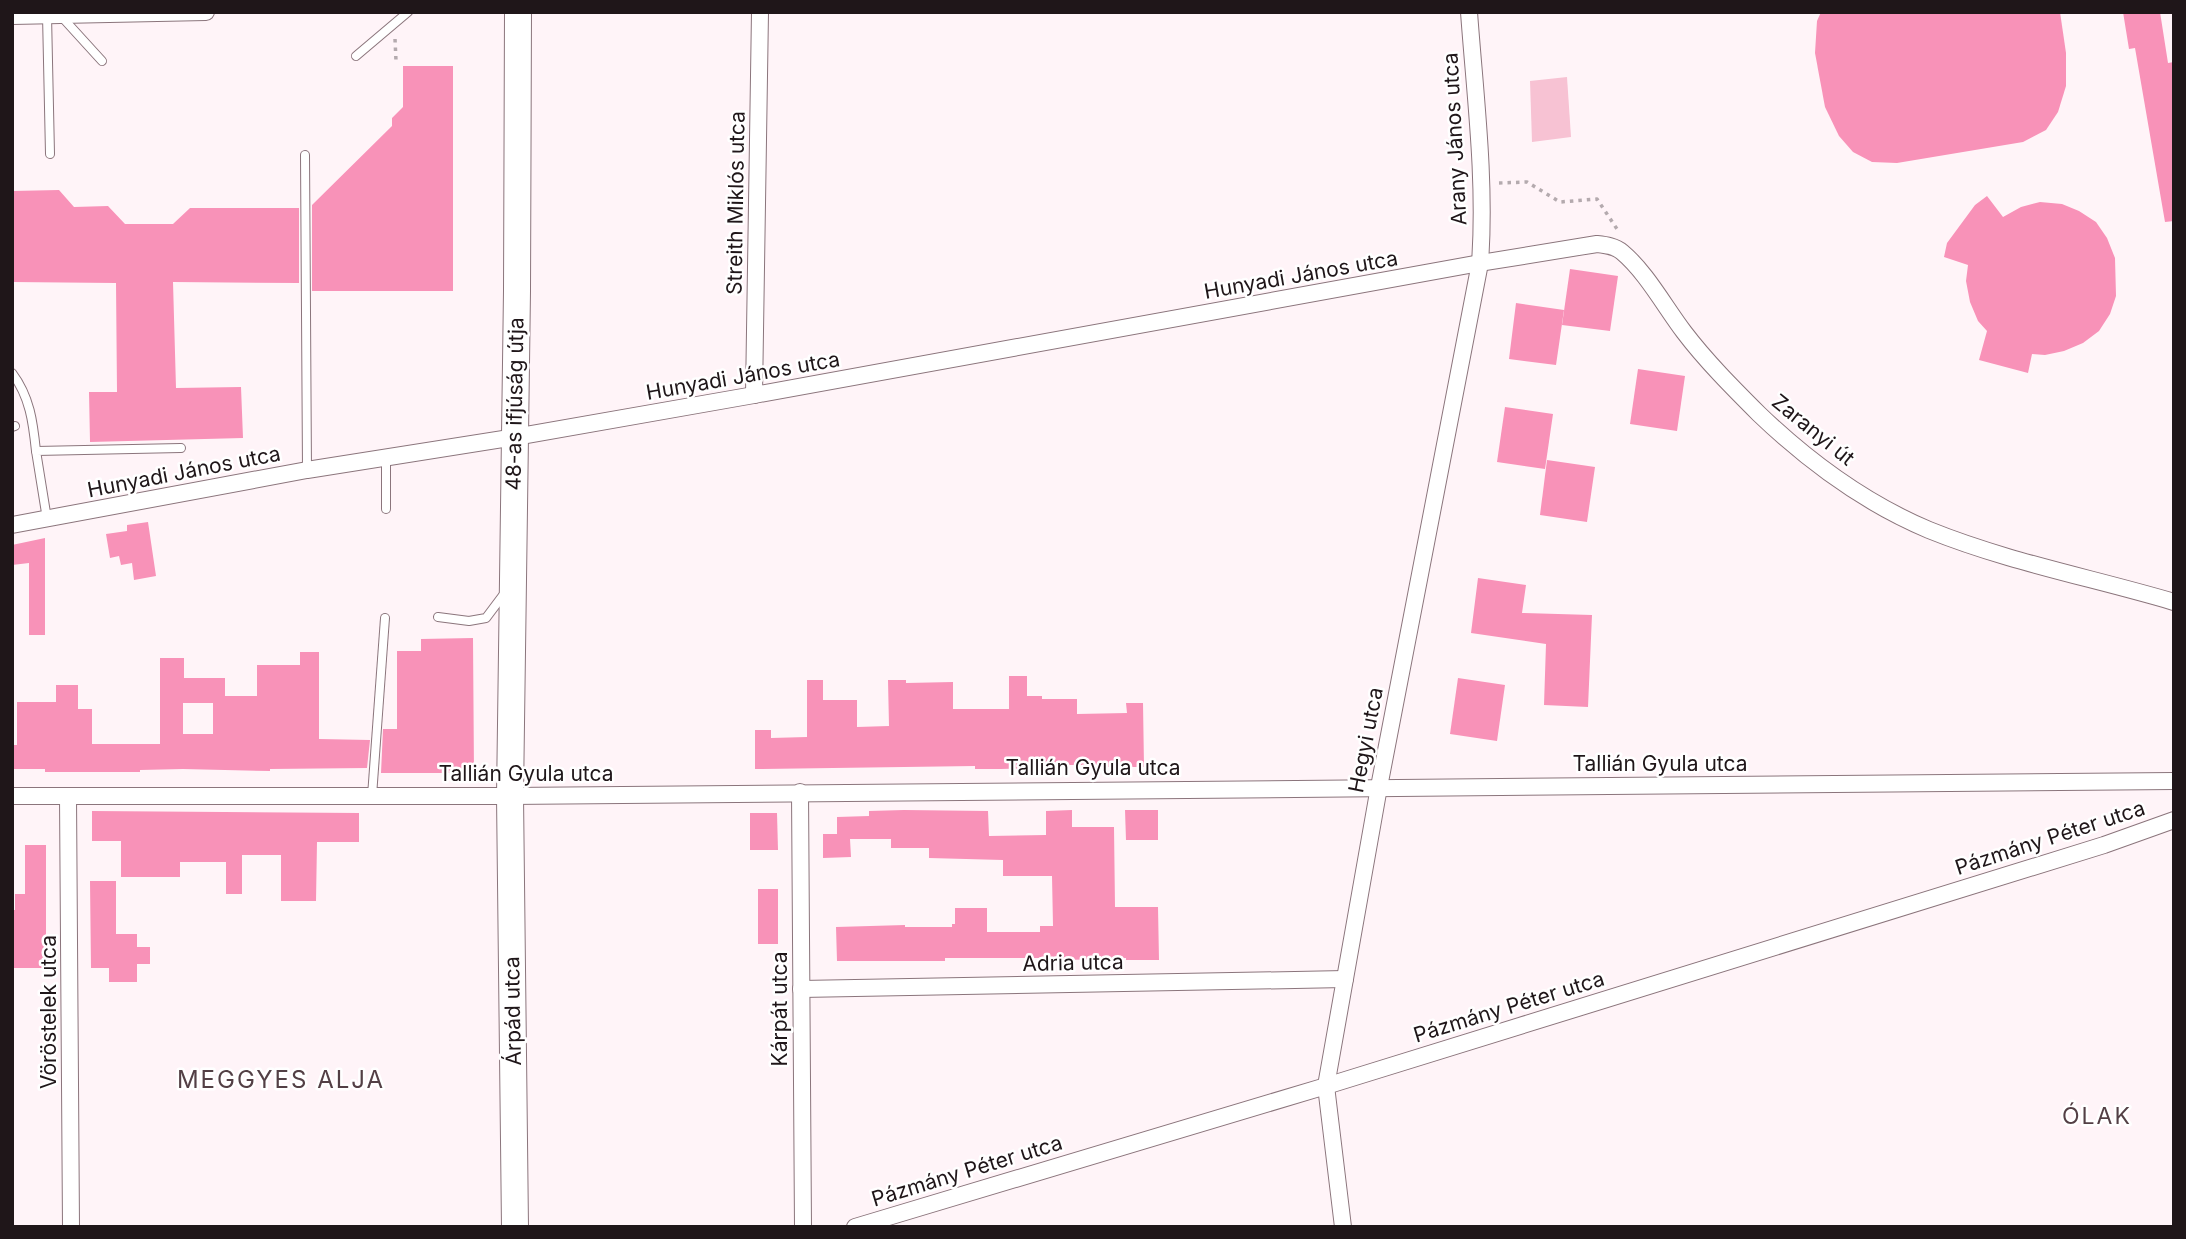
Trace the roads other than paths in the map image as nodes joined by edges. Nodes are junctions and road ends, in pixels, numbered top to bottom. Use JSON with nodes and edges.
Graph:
{"nodes":[{"id":1,"x":206,"y":12,"type":"edge"},
{"id":2,"x":408,"y":12,"type":"edge"},
{"id":3,"x":518,"y":12,"type":"edge"},
{"id":4,"x":760,"y":12,"type":"edge"},
{"id":5,"x":1469,"y":12,"type":"edge"},
{"id":6,"x":54,"y":15,"type":"junction"},
{"id":7,"x":12,"y":16,"type":"edge"},
{"id":8,"x":356,"y":56,"type":"dead end"},
{"id":9,"x":102,"y":61,"type":"dead end"},
{"id":10,"x":50,"y":154,"type":"dead end"},
{"id":11,"x":305,"y":155,"type":"dead end"},
{"id":12,"x":1480,"y":263,"type":"junction"},
{"id":13,"x":12,"y":373,"type":"edge"},
{"id":14,"x":754,"y":395,"type":"junction"},
{"id":15,"x":515,"y":437,"type":"junction"},
{"id":16,"x":181,"y":448,"type":"dead end"},
{"id":17,"x":36,"y":451,"type":"junction"},
{"id":18,"x":386,"y":458,"type":"junction"},
{"id":19,"x":307,"y":470,"type":"junction"},
{"id":20,"x":386,"y":509,"type":"dead end"},
{"id":21,"x":47,"y":519,"type":"junction"},
{"id":22,"x":12,"y":525,"type":"edge"},
{"id":23,"x":512,"y":572,"type":"junction"},
{"id":24,"x":2174,"y":602,"type":"edge"},
{"id":25,"x":438,"y":617,"type":"dead end"},
{"id":26,"x":385,"y":618,"type":"dead end"},
{"id":27,"x":2174,"y":780,"type":"edge"},
{"id":28,"x":1378,"y":787,"type":"junction"},
{"id":29,"x":800,"y":792,"type":"junction"},
{"id":30,"x":12,"y":796,"type":"edge"},
{"id":31,"x":68,"y":796,"type":"junction"},
{"id":32,"x":372,"y":796,"type":"junction"},
{"id":33,"x":510,"y":796,"type":"junction"},
{"id":34,"x":2174,"y":820,"type":"edge"},
{"id":35,"x":1345,"y":979,"type":"junction"},
{"id":36,"x":801,"y":989,"type":"junction"},
{"id":37,"x":1326,"y":1086,"type":"junction"},
{"id":38,"x":865,"y":1225,"type":"edge"},
{"id":39,"x":71,"y":1227,"type":"edge"},
{"id":40,"x":515,"y":1227,"type":"edge"},
{"id":41,"x":803,"y":1227,"type":"edge"},
{"id":42,"x":1343,"y":1227,"type":"edge"}],
"edges":[{"from":1,"to":6,"type":"street"},
{"from":2,"to":8,"type":"lane"},
{"from":3,"to":15,"type":"main road","name":"48-as ifjúság útja"},
{"from":4,"to":14,"type":"street","name":"Streith Miklós utca"},
{"from":5,"to":12,"type":"street","name":"Arany János utca"},
{"from":6,"to":7,"type":"street"},
{"from":6,"to":9,"type":"lane"},
{"from":6,"to":10,"type":"lane"},
{"from":11,"to":19,"type":"lane"},
{"from":12,"to":14,"type":"street","name":"Hunyadi János utca"},
{"from":12,"to":24,"type":"street","name":"Zaranyi út"},
{"from":12,"to":28,"type":"street","name":"Hegyi utca"},
{"from":13,"to":17,"type":"lane"},
{"from":14,"to":15,"type":"street","name":"Hunyadi János utca"},
{"from":15,"to":18,"type":"street","name":"Hunyadi János utca"},
{"from":15,"to":23,"type":"main road","name":"48-as ifjúság útja"},
{"from":16,"to":17,"type":"lane"},
{"from":17,"to":21,"type":"lane"},
{"from":18,"to":19,"type":"street","name":"Hunyadi János utca"},
{"from":18,"to":20,"type":"lane"},
{"from":19,"to":21,"type":"street","name":"Hunyadi János utca"},
{"from":21,"to":22,"type":"street","name":"Hunyadi János utca"},
{"from":23,"to":25,"type":"lane"},
{"from":23,"to":33,"type":"main road","name":"48-as ifjúság útja"},
{"from":26,"to":32,"type":"lane"},
{"from":27,"to":28,"type":"street","name":"Tallián Gyula utca"},
{"from":28,"to":29,"type":"street","name":"Tallián Gyula utca"},
{"from":28,"to":35,"type":"street","name":"Hegyi utca"},
{"from":29,"to":33,"type":"street","name":"Tallián Gyula utca"},
{"from":29,"to":36,"type":"street","name":"Kárpát utca"},
{"from":30,"to":31,"type":"street","name":"Tallián Gyula utca"},
{"from":31,"to":32,"type":"street","name":"Tallián Gyula utca"},
{"from":31,"to":39,"type":"street","name":"Vöröstelek utca"},
{"from":32,"to":33,"type":"street","name":"Tallián Gyula utca"},
{"from":33,"to":40,"type":"main road","name":"Árpád utca"},
{"from":34,"to":37,"type":"street","name":"Pázmány Péter utca"},
{"from":35,"to":36,"type":"street","name":"Adria utca"},
{"from":35,"to":37,"type":"street","name":"Hegyi utca"},
{"from":36,"to":41,"type":"street","name":"Kárpát utca"},
{"from":37,"to":38,"type":"street","name":"Pázmány Péter utca"},
{"from":37,"to":42,"type":"street","name":"Hegyi utca"}]}
